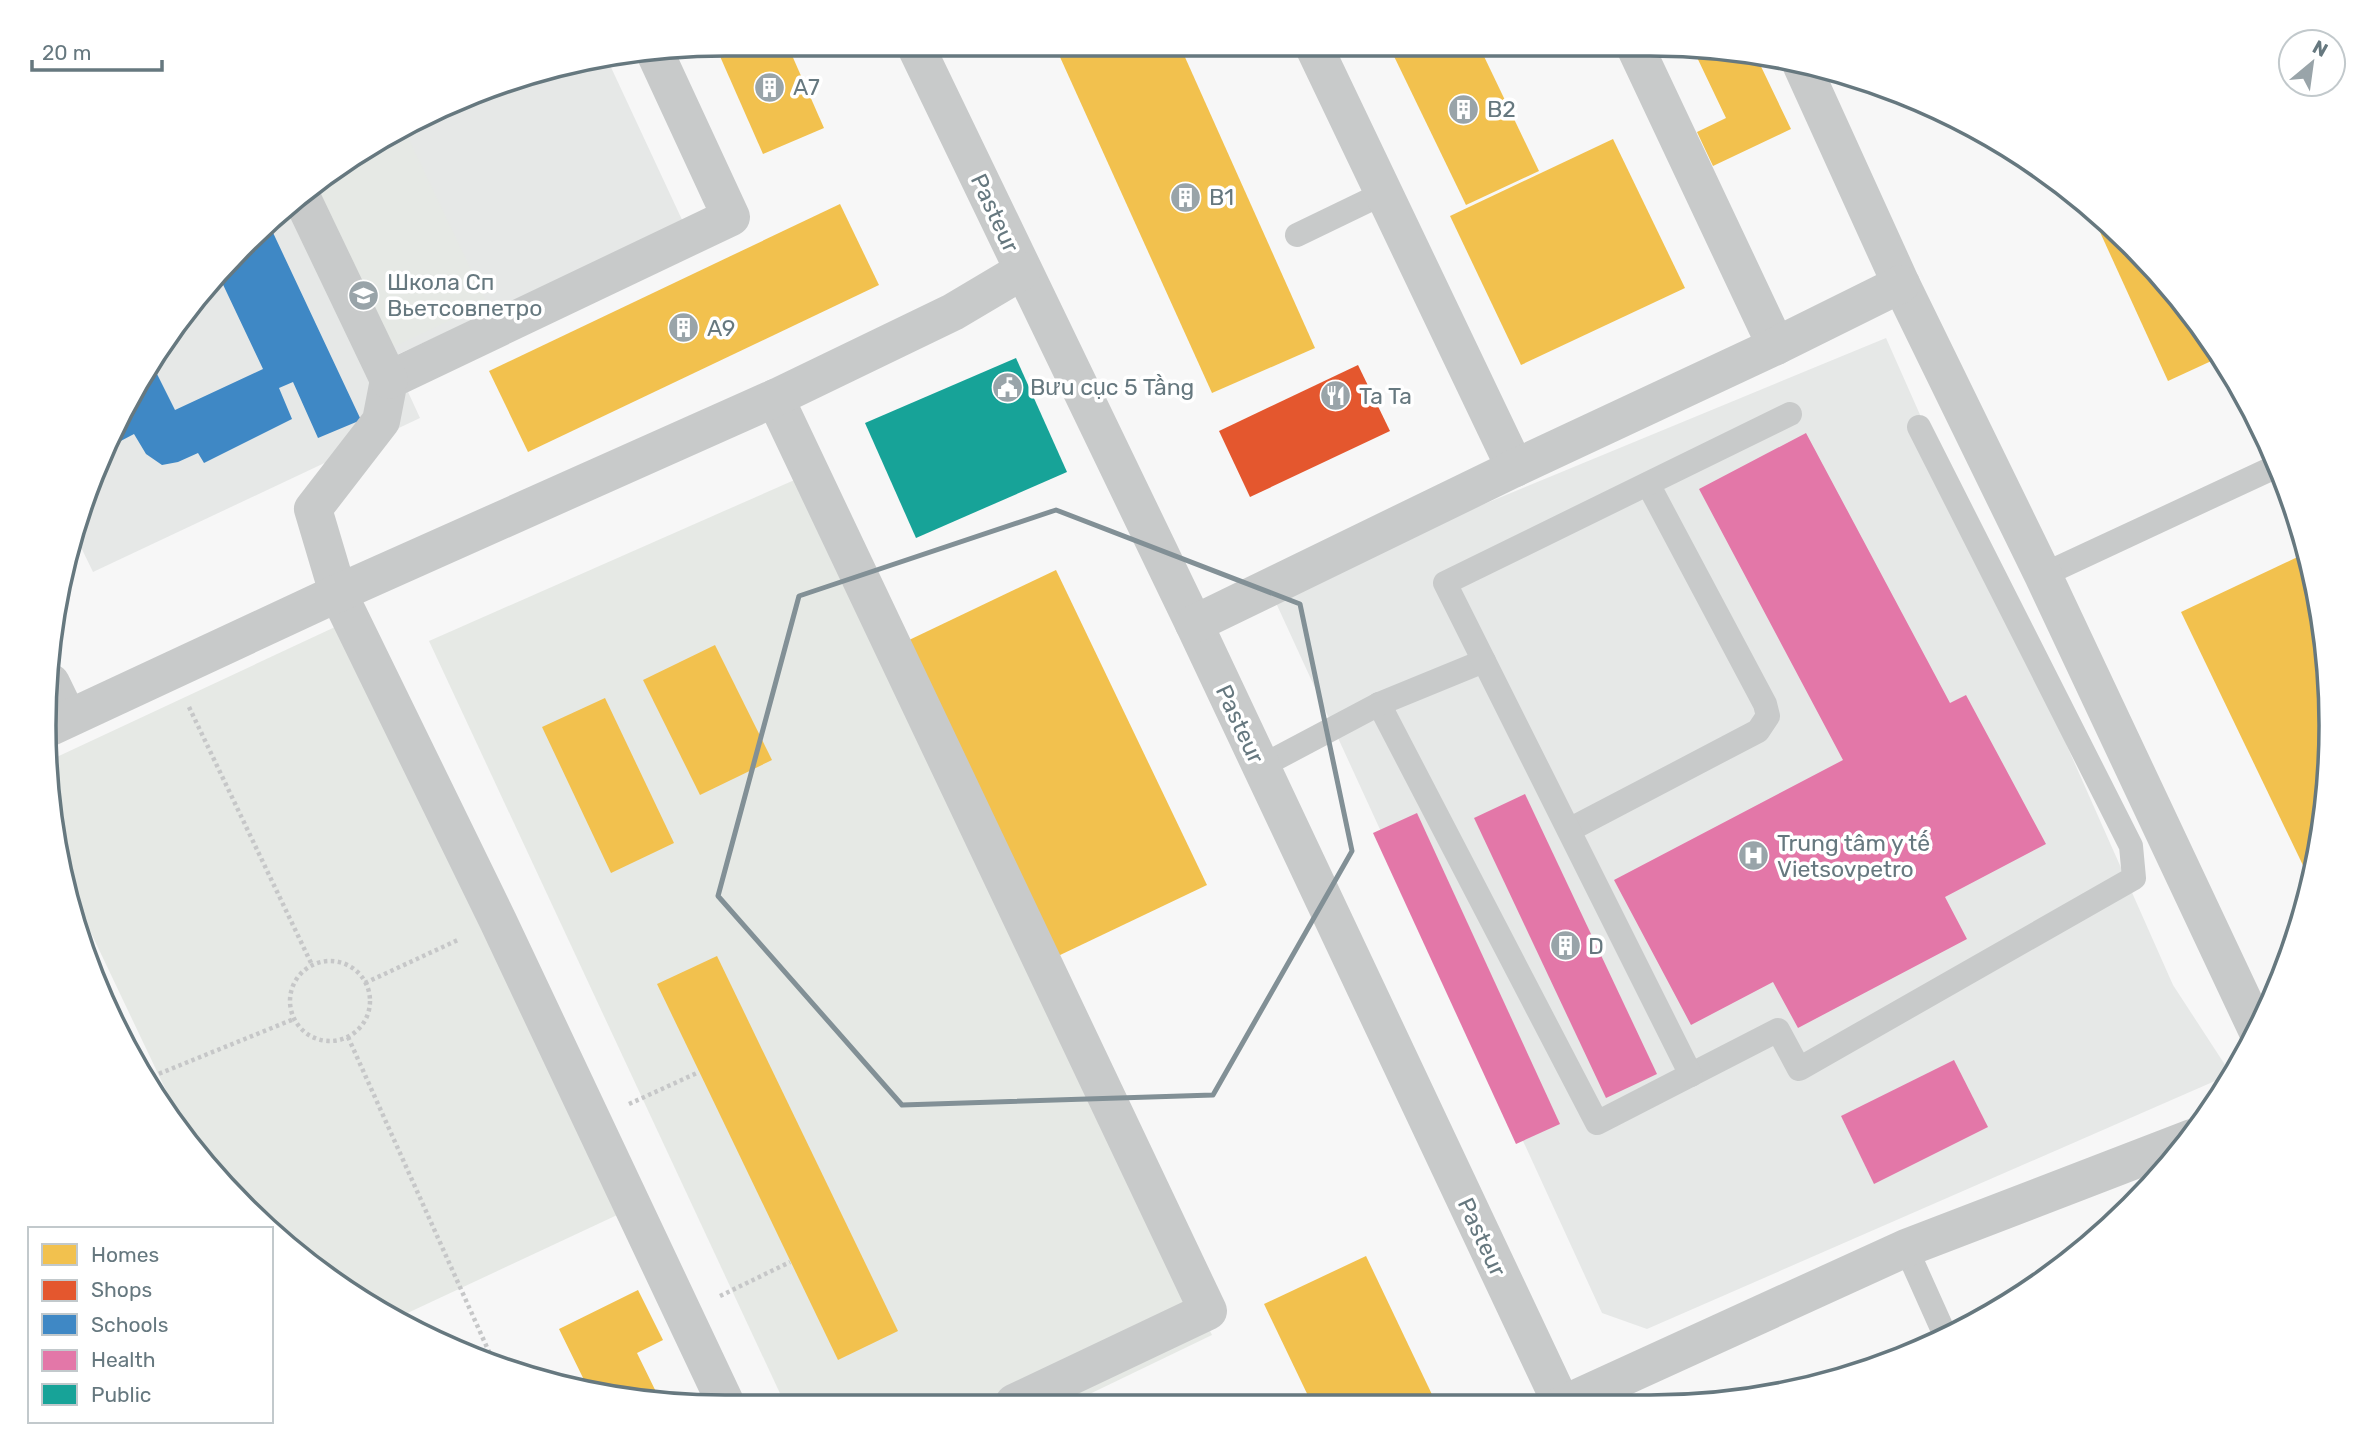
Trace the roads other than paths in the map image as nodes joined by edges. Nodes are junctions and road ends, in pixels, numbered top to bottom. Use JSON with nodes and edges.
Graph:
{"nodes":[{"id":1,"x":920,"y":56,"type":"edge"},
{"id":2,"x":1318,"y":56,"type":"edge"},
{"id":3,"x":1639,"y":56,"type":"edge"},
{"id":4,"x":658,"y":60,"type":"edge"},
{"id":5,"x":1806,"y":75,"type":"edge"},
{"id":6,"x":1384,"y":193,"type":"junction"},
{"id":7,"x":305,"y":205,"type":"edge"},
{"id":8,"x":1297,"y":235,"type":"dead end"},
{"id":9,"x":1022,"y":271,"type":"junction"},
{"id":10,"x":1901,"y":284,"type":"junction"},
{"id":11,"x":1776,"y":346,"type":"junction"},
{"id":12,"x":389,"y":380,"type":"junction"},
{"id":13,"x":775,"y":398,"type":"junction"},
{"id":14,"x":1790,"y":414,"type":"dead end"},
{"id":15,"x":1919,"y":427,"type":"dead end"},
{"id":16,"x":1515,"y":468,"type":"junction"},
{"id":17,"x":2268,"y":470,"type":"edge"},
{"id":18,"x":1648,"y":484,"type":"junction"},
{"id":19,"x":2043,"y":575,"type":"junction"},
{"id":20,"x":338,"y":593,"type":"junction"},
{"id":21,"x":1194,"y":624,"type":"junction"},
{"id":22,"x":1484,"y":662,"type":"junction"},
{"id":23,"x":1379,"y":704,"type":"junction"},
{"id":24,"x":56,"y":724,"type":"edge"},
{"id":25,"x":1260,"y":767,"type":"junction"},
{"id":26,"x":1569,"y":830,"type":"junction"},
{"id":27,"x":2252,"y":1018,"type":"edge"},
{"id":28,"x":1691,"y":1075,"type":"junction"},
{"id":29,"x":2170,"y":1147,"type":"edge"},
{"id":30,"x":1906,"y":1248,"type":"junction"},
{"id":31,"x":1942,"y":1328,"type":"edge"},
{"id":32,"x":722,"y":1395,"type":"edge"},
{"id":33,"x":1031,"y":1395,"type":"edge"},
{"id":34,"x":1557,"y":1395,"type":"edge"},
{"id":35,"x":1584,"y":1395,"type":"edge"}],
"edges":[{"from":1,"to":9,"type":"street","name":"Pasteur"},
{"from":2,"to":6,"type":"street"},
{"from":3,"to":11,"type":"street"},
{"from":4,"to":12,"type":"street"},
{"from":5,"to":10,"type":"street"},
{"from":6,"to":8,"type":"lane"},
{"from":6,"to":16,"type":"street"},
{"from":7,"to":12,"type":"street"},
{"from":9,"to":13,"type":"street"},
{"from":9,"to":21,"type":"street","name":"Pasteur"},
{"from":10,"to":11,"type":"street"},
{"from":10,"to":19,"type":"street"},
{"from":11,"to":16,"type":"street"},
{"from":12,"to":20,"type":"street"},
{"from":13,"to":20,"type":"street"},
{"from":13,"to":33,"type":"street"},
{"from":14,"to":18,"type":"lane"},
{"from":15,"to":28,"type":"lane"},
{"from":16,"to":21,"type":"street"},
{"from":17,"to":19,"type":"lane"},
{"from":18,"to":22,"type":"lane"},
{"from":18,"to":26,"type":"lane"},
{"from":19,"to":27,"type":"street"},
{"from":20,"to":24,"type":"street"},
{"from":20,"to":32,"type":"street"},
{"from":21,"to":25,"type":"street","name":"Pasteur"},
{"from":22,"to":23,"type":"lane"},
{"from":22,"to":26,"type":"lane"},
{"from":23,"to":25,"type":"lane"},
{"from":23,"to":28,"type":"lane"},
{"from":25,"to":34,"type":"street","name":"Pasteur"},
{"from":26,"to":28,"type":"lane"},
{"from":29,"to":30,"type":"street"},
{"from":30,"to":31,"type":"lane"},
{"from":30,"to":35,"type":"street"}]}
